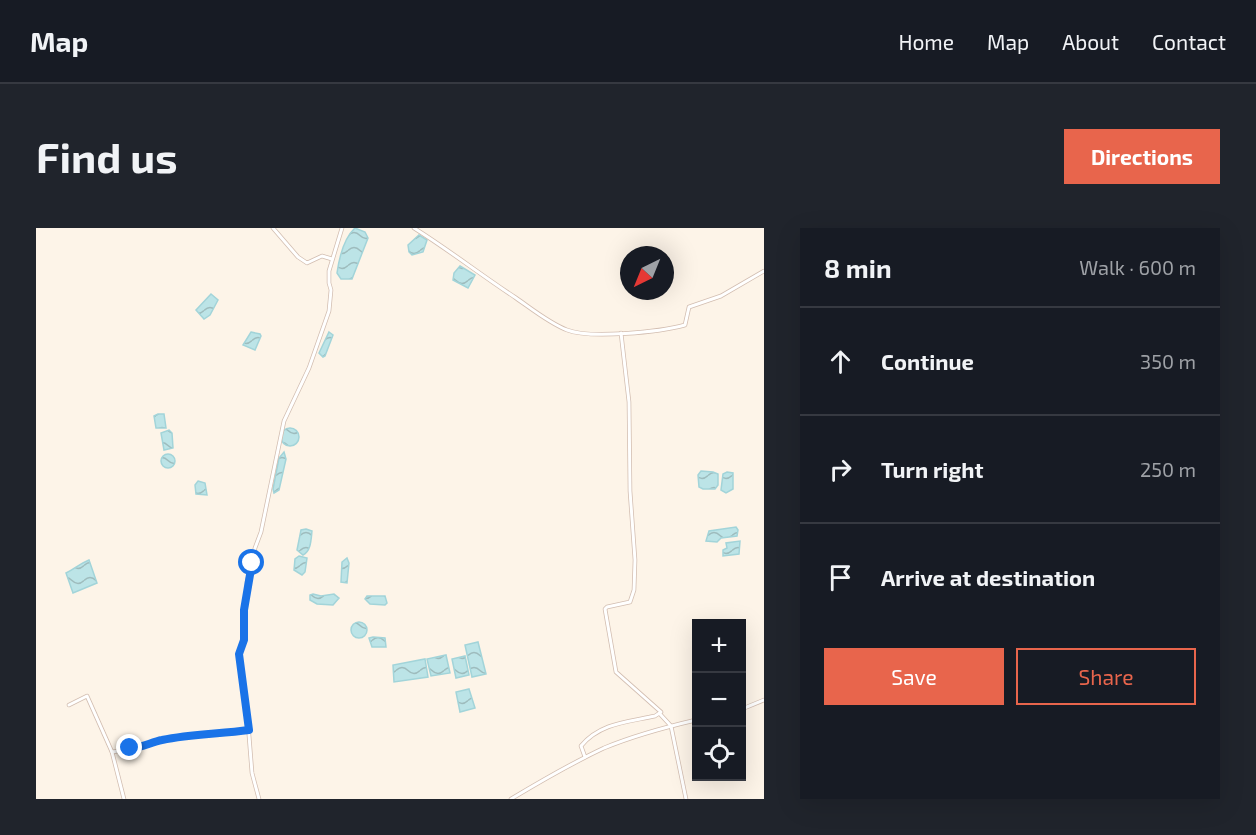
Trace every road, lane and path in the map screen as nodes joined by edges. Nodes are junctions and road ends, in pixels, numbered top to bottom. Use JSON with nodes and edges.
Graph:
{"nodes":[{"id":1,"x":273,"y":228,"type":"edge"},
{"id":2,"x":342,"y":228,"type":"edge"},
{"id":3,"x":414,"y":228,"type":"edge"},
{"id":4,"x":332,"y":259,"type":"junction"},
{"id":5,"x":764,"y":271,"type":"edge"},
{"id":6,"x":621,"y":333,"type":"junction"},
{"id":7,"x":764,"y":700,"type":"edge"},
{"id":8,"x":69,"y":705,"type":"dead end"},
{"id":9,"x":746,"y":707,"type":"edge"},
{"id":10,"x":660,"y":714,"type":"junction"},
{"id":11,"x":692,"y":721,"type":"edge"},
{"id":12,"x":671,"y":726,"type":"junction"},
{"id":13,"x":249,"y":730,"type":"junction"},
{"id":14,"x":112,"y":752,"type":"junction"},
{"id":15,"x":585,"y":757,"type":"junction"},
{"id":16,"x":124,"y":799,"type":"edge"},
{"id":17,"x":259,"y":799,"type":"edge"},
{"id":18,"x":512,"y":799,"type":"edge"},
{"id":19,"x":686,"y":799,"type":"edge"}],
"edges":[{"from":1,"to":4,"type":"street"},
{"from":2,"to":4,"type":"street"},
{"from":3,"to":6,"type":"street"},
{"from":4,"to":13,"type":"street"},
{"from":5,"to":6,"type":"street"},
{"from":6,"to":10,"type":"street"},
{"from":7,"to":9,"type":"street"},
{"from":8,"to":14,"type":"street"},
{"from":10,"to":12,"type":"street"},
{"from":10,"to":15,"type":"street"},
{"from":11,"to":12,"type":"street"},
{"from":12,"to":15,"type":"street"},
{"from":12,"to":19,"type":"street"},
{"from":13,"to":14,"type":"street"},
{"from":13,"to":17,"type":"street"},
{"from":14,"to":16,"type":"street"},
{"from":15,"to":18,"type":"street"}]}
